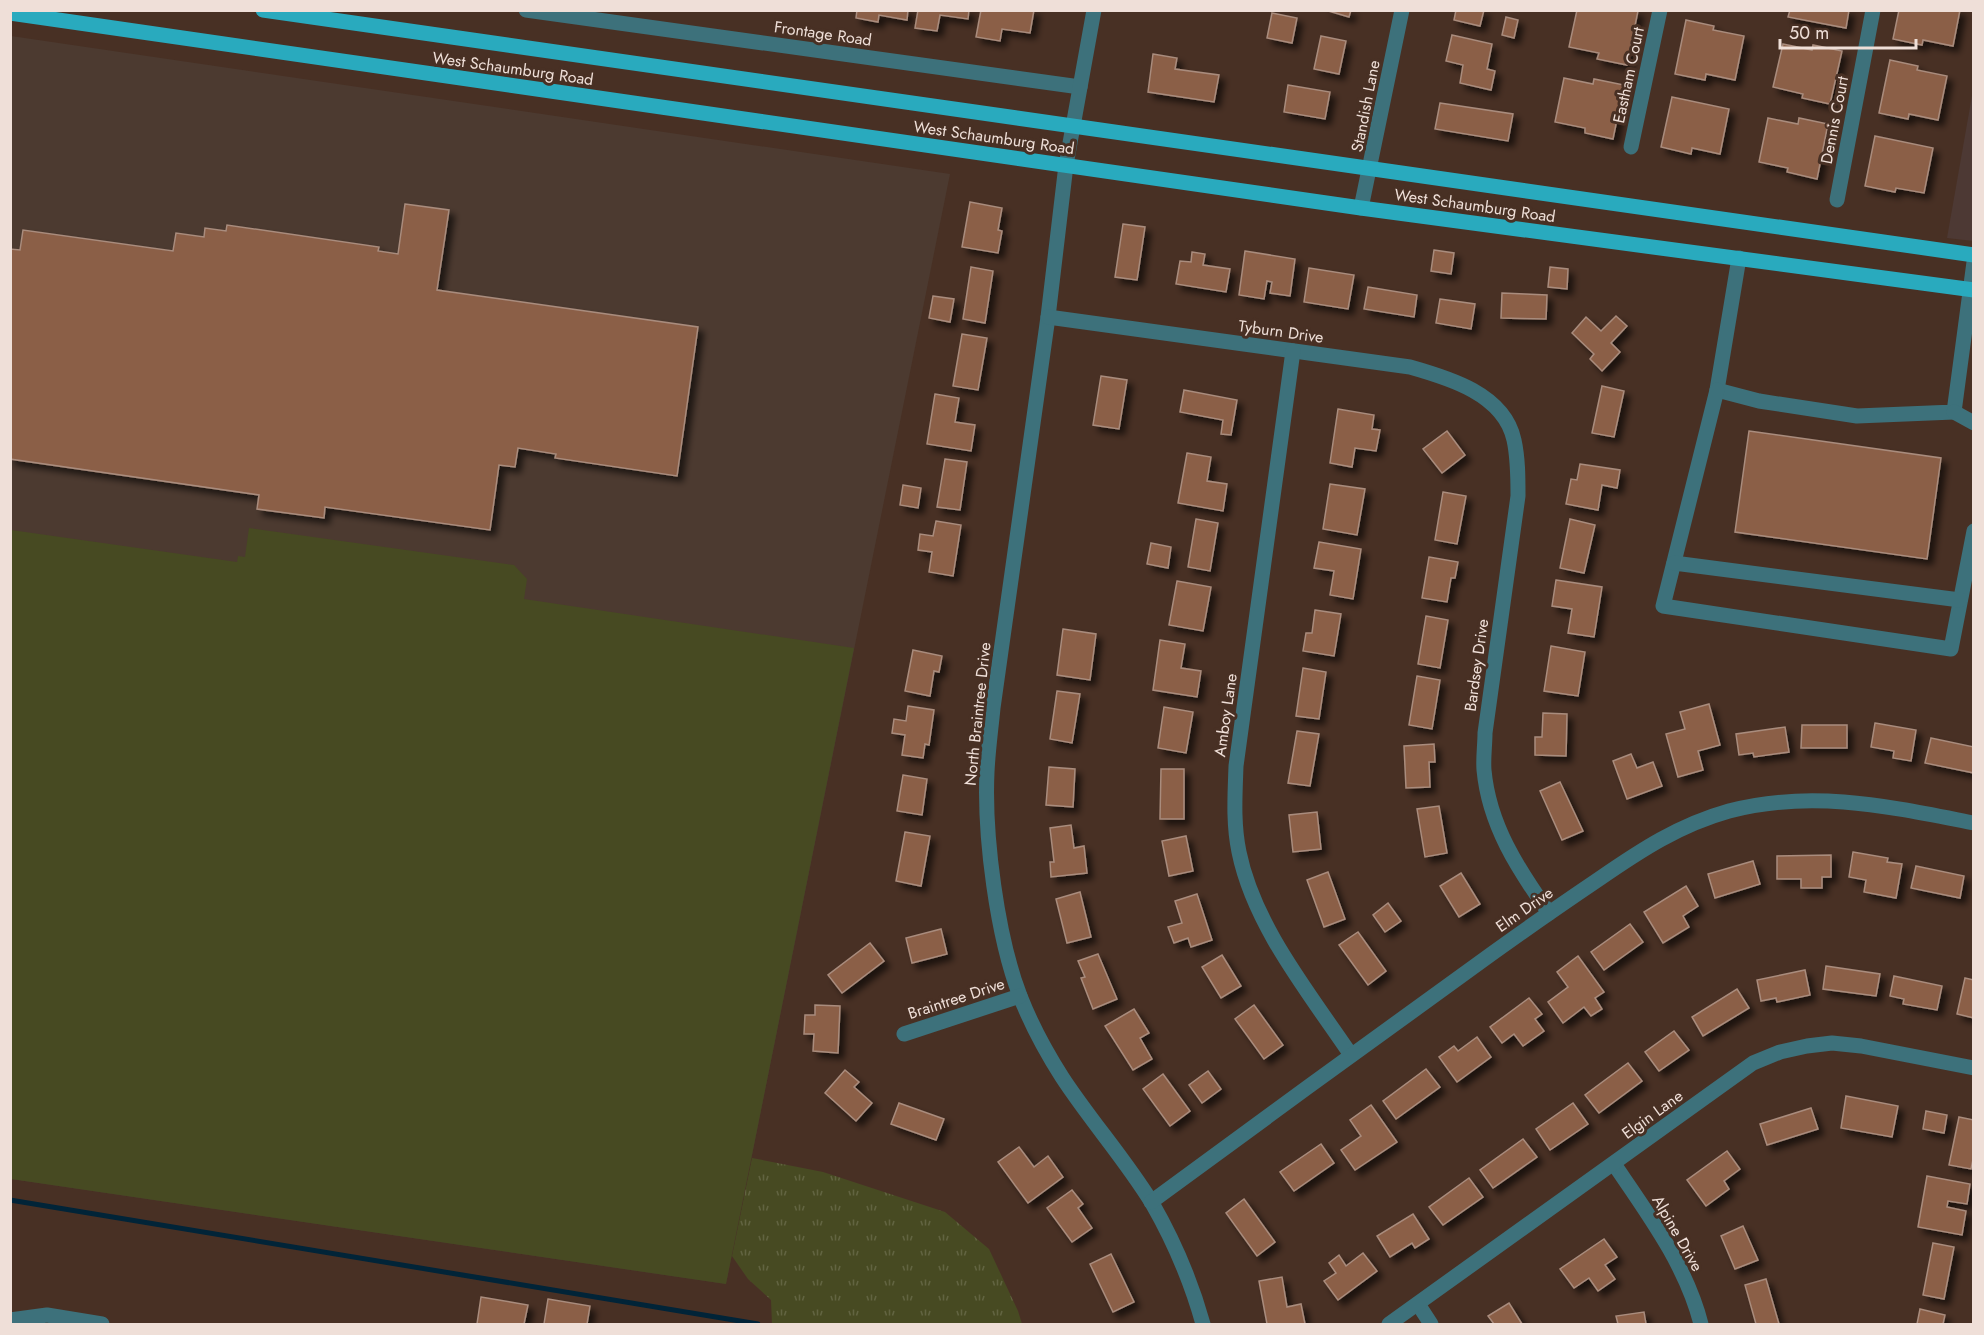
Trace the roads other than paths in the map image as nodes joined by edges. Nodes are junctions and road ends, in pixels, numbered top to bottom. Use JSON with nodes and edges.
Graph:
{"nodes":[{"id":1,"x":263,"y":10,"type":"edge"},
{"id":2,"x":526,"y":10,"type":"edge"},
{"id":3,"x":1094,"y":10,"type":"edge"},
{"id":4,"x":1402,"y":10,"type":"edge"},
{"id":5,"x":1660,"y":10,"type":"edge"},
{"id":6,"x":1873,"y":10,"type":"edge"},
{"id":7,"x":10,"y":13,"type":"edge"},
{"id":8,"x":1080,"y":87,"type":"junction"},
{"id":9,"x":1073,"y":126,"type":"junction"},
{"id":10,"x":1631,"y":147,"type":"dead end"},
{"id":11,"x":1066,"y":165,"type":"junction"},
{"id":12,"x":1370,"y":168,"type":"junction"},
{"id":13,"x":1837,"y":200,"type":"dead end"},
{"id":14,"x":1361,"y":208,"type":"junction"},
{"id":15,"x":1974,"y":255,"type":"edge"},
{"id":16,"x":1739,"y":258,"type":"junction"},
{"id":17,"x":1974,"y":262,"type":"edge"},
{"id":18,"x":1972,"y":290,"type":"edge"},
{"id":19,"x":1048,"y":317,"type":"junction"},
{"id":20,"x":1293,"y":351,"type":"junction"},
{"id":21,"x":1717,"y":390,"type":"junction"},
{"id":22,"x":1499,"y":411,"type":"joint"},
{"id":23,"x":1954,"y":412,"type":"junction"},
{"id":24,"x":1974,"y":423,"type":"edge"},
{"id":25,"x":1974,"y":531,"type":"edge"},
{"id":26,"x":1674,"y":563,"type":"junction"},
{"id":27,"x":1960,"y":600,"type":"junction"},
{"id":28,"x":1974,"y":823,"type":"edge"},
{"id":29,"x":1549,"y":913,"type":"junction"},
{"id":30,"x":1020,"y":996,"type":"junction"},
{"id":31,"x":904,"y":1034,"type":"dead end"},
{"id":32,"x":1351,"y":1055,"type":"junction"},
{"id":33,"x":1974,"y":1068,"type":"edge"},
{"id":34,"x":1614,"y":1164,"type":"junction"},
{"id":35,"x":1151,"y":1202,"type":"junction"},
{"id":36,"x":1418,"y":1304,"type":"junction"},
{"id":37,"x":10,"y":1320,"type":"edge"},
{"id":38,"x":102,"y":1324,"type":"edge"},
{"id":39,"x":1203,"y":1324,"type":"edge"},
{"id":40,"x":1389,"y":1324,"type":"edge"},
{"id":41,"x":1431,"y":1324,"type":"edge"},
{"id":42,"x":1701,"y":1324,"type":"edge"}],
"edges":[{"from":1,"to":9,"type":"main road","name":"West Schaumburg Road"},
{"from":2,"to":8,"type":"street","name":"Frontage Road"},
{"from":3,"to":8,"type":"street","name":"North Braintree Drive"},
{"from":4,"to":12,"type":"street","name":"Standish Lane"},
{"from":5,"to":10,"type":"street","name":"Eastham Court"},
{"from":6,"to":13,"type":"street","name":"Dennis Court"},
{"from":7,"to":11,"type":"main road","name":"West Schaumburg Road"},
{"from":8,"to":9,"type":"street","name":"North Braintree Drive"},
{"from":9,"to":11,"type":"street","name":"North Braintree Drive"},
{"from":9,"to":12,"type":"main road","name":"West Schaumburg Road"},
{"from":11,"to":14,"type":"main road","name":"West Schaumburg Road"},
{"from":11,"to":19,"type":"street","name":"North Braintree Drive"},
{"from":12,"to":14,"type":"street","name":"Standish Lane"},
{"from":12,"to":15,"type":"main road","name":"West Schaumburg Road"},
{"from":14,"to":16,"type":"main road","name":"West Schaumburg Road"},
{"from":16,"to":18,"type":"main road","name":"West Schaumburg Road"},
{"from":16,"to":21,"type":"street"},
{"from":17,"to":18,"type":"street"},
{"from":18,"to":23,"type":"street"},
{"from":19,"to":20,"type":"street","name":"Tyburn Drive"},
{"from":19,"to":30,"type":"street","name":"North Braintree Drive"},
{"from":20,"to":22,"type":"street","name":"Tyburn Drive"},
{"from":20,"to":32,"type":"street","name":"Amboy Lane"},
{"from":21,"to":23,"type":"street"},
{"from":21,"to":26,"type":"street"},
{"from":22,"to":29,"type":"street","name":"Bardsey Drive"},
{"from":23,"to":24,"type":"street"},
{"from":25,"to":27,"type":"street"},
{"from":26,"to":27,"type":"street"},
{"from":26,"to":27,"type":"street"},
{"from":28,"to":29,"type":"street","name":"Elm Drive"},
{"from":29,"to":32,"type":"street","name":"Elm Drive"},
{"from":30,"to":31,"type":"street","name":"Braintree Drive"},
{"from":30,"to":35,"type":"street","name":"North Braintree Drive"},
{"from":32,"to":35,"type":"street","name":"Elm Drive"},
{"from":33,"to":34,"type":"street","name":"Elgin Lane"},
{"from":34,"to":36,"type":"street","name":"Elgin Lane"},
{"from":34,"to":42,"type":"street","name":"Alpine Drive"},
{"from":35,"to":39,"type":"street","name":"North Braintree Drive"},
{"from":36,"to":40,"type":"street","name":"Elgin Lane"},
{"from":36,"to":41,"type":"street"},
{"from":37,"to":38,"type":"street"}]}
